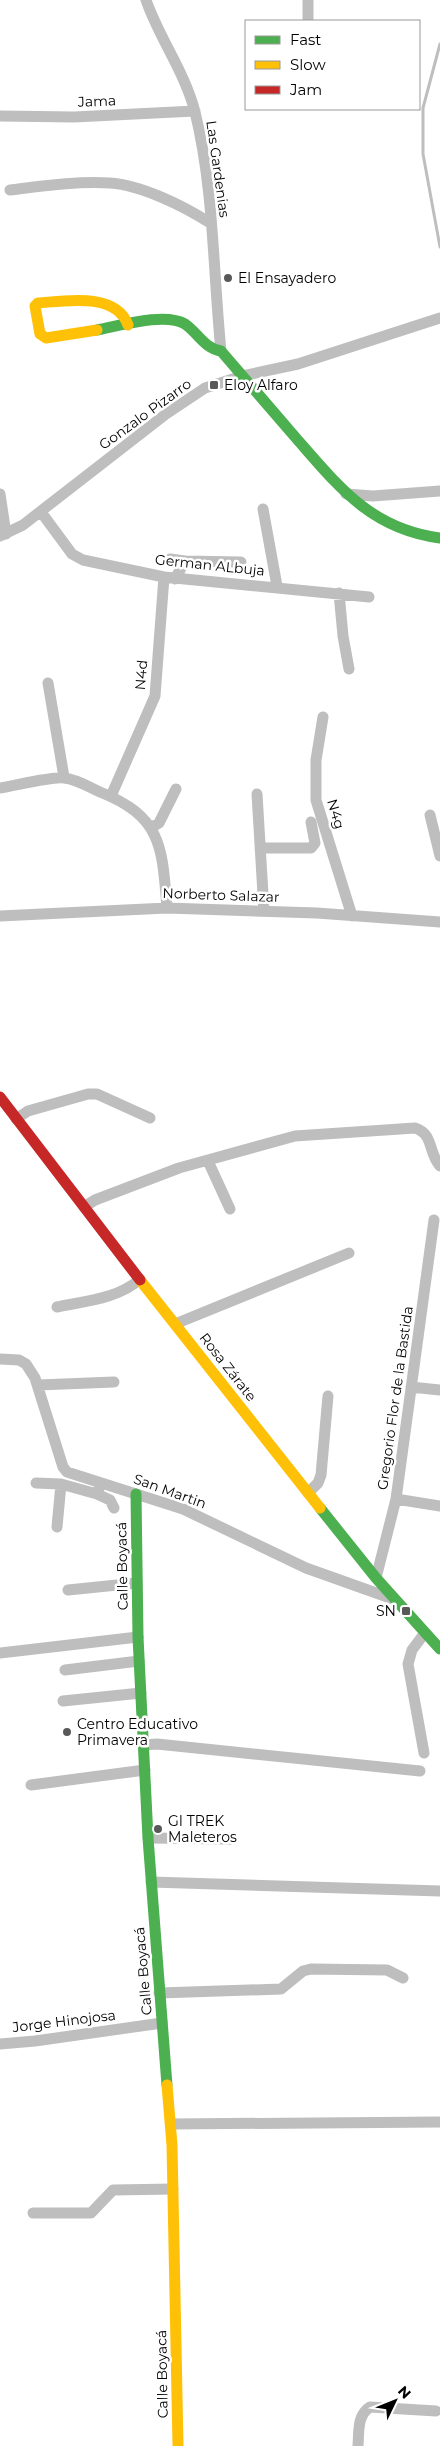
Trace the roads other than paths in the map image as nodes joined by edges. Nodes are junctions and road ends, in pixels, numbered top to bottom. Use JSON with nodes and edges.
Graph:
{"nodes":[{"id":1,"x":146,"y":0,"type":"edge"},
{"id":2,"x":308,"y":0,"type":"edge"},
{"id":3,"x":308,"y":20,"type":"edge"},
{"id":4,"x":195,"y":111,"type":"junction"},
{"id":5,"x":0,"y":116,"type":"edge"},
{"id":6,"x":10,"y":190,"type":"dead end"},
{"id":7,"x":210,"y":223,"type":"junction"},
{"id":8,"x":440,"y":318,"type":"edge"},
{"id":9,"x":128,"y":325,"type":"junction"},
{"id":10,"x":221,"y":351,"type":"junction"},
{"id":11,"x":242,"y":376,"type":"junction"},
{"id":12,"x":440,"y":491,"type":"edge"},
{"id":13,"x":344,"y":493,"type":"junction"},
{"id":14,"x":0,"y":494,"type":"edge"},
{"id":15,"x":263,"y":509,"type":"dead end"},
{"id":16,"x":41,"y":512,"type":"junction"},
{"id":17,"x":3,"y":535,"type":"edge"},
{"id":18,"x":440,"y":538,"type":"edge"},
{"id":19,"x":170,"y":559,"type":"dead end"},
{"id":20,"x":185,"y":561,"type":"junction"},
{"id":21,"x":241,"y":562,"type":"dead end"},
{"id":22,"x":169,"y":578,"type":"junction"},
{"id":23,"x":277,"y":586,"type":"junction"},
{"id":24,"x":339,"y":594,"type":"junction"},
{"id":25,"x":369,"y":597,"type":"dead end"},
{"id":26,"x":350,"y":669,"type":"dead end"},
{"id":27,"x":48,"y":682,"type":"dead end"},
{"id":28,"x":323,"y":717,"type":"dead end"},
{"id":29,"x":64,"y":777,"type":"junction"},
{"id":30,"x":0,"y":788,"type":"edge"},
{"id":31,"x":176,"y":789,"type":"dead end"},
{"id":32,"x":257,"y":794,"type":"dead end"},
{"id":33,"x":111,"y":796,"type":"junction"},
{"id":34,"x":430,"y":815,"type":"dead end"},
{"id":35,"x":311,"y":822,"type":"dead end"},
{"id":36,"x":152,"y":827,"type":"junction"},
{"id":37,"x":260,"y":848,"type":"junction"},
{"id":38,"x":440,"y":856,"type":"edge"},
{"id":39,"x":167,"y":908,"type":"junction"},
{"id":40,"x":264,"y":911,"type":"junction"},
{"id":41,"x":0,"y":916,"type":"edge"},
{"id":42,"x":352,"y":916,"type":"junction"},
{"id":43,"x":440,"y":922,"type":"edge"},
{"id":44,"x":0,"y":1097,"type":"edge"},
{"id":45,"x":150,"y":1118,"type":"dead end"},
{"id":46,"x":16,"y":1119,"type":"junction"},
{"id":47,"x":208,"y":1161,"type":"junction"},
{"id":48,"x":440,"y":1166,"type":"edge"},
{"id":49,"x":84,"y":1207,"type":"junction"},
{"id":50,"x":230,"y":1209,"type":"dead end"},
{"id":51,"x":434,"y":1220,"type":"dead end"},
{"id":52,"x":349,"y":1253,"type":"dead end"},
{"id":53,"x":140,"y":1279,"type":"junction"},
{"id":54,"x":57,"y":1307,"type":"dead end"},
{"id":55,"x":175,"y":1324,"type":"junction"},
{"id":56,"x":0,"y":1360,"type":"edge"},
{"id":57,"x":114,"y":1382,"type":"dead end"},
{"id":58,"x":38,"y":1385,"type":"junction"},
{"id":59,"x":412,"y":1386,"type":"junction"},
{"id":60,"x":440,"y":1390,"type":"edge"},
{"id":61,"x":328,"y":1396,"type":"dead end"},
{"id":62,"x":36,"y":1483,"type":"dead end"},
{"id":63,"x":61,"y":1484,"type":"junction"},
{"id":64,"x":99,"y":1489,"type":"junction"},
{"id":65,"x":308,"y":1493,"type":"junction"},
{"id":66,"x":136,"y":1494,"type":"junction"},
{"id":67,"x":396,"y":1500,"type":"junction"},
{"id":68,"x":440,"y":1506,"type":"edge"},
{"id":69,"x":114,"y":1508,"type":"dead end"},
{"id":70,"x":57,"y":1527,"type":"dead end"},
{"id":71,"x":376,"y":1578,"type":"junction"},
{"id":72,"x":137,"y":1583,"type":"junction"},
{"id":73,"x":68,"y":1590,"type":"dead end"},
{"id":74,"x":394,"y":1599,"type":"junction"},
{"id":75,"x":424,"y":1634,"type":"junction"},
{"id":76,"x":138,"y":1637,"type":"junction"},
{"id":77,"x":440,"y":1650,"type":"edge"},
{"id":78,"x":0,"y":1653,"type":"edge"},
{"id":79,"x":139,"y":1661,"type":"junction"},
{"id":80,"x":65,"y":1670,"type":"dead end"},
{"id":81,"x":140,"y":1693,"type":"junction"},
{"id":82,"x":63,"y":1701,"type":"dead end"},
{"id":83,"x":144,"y":1745,"type":"junction"},
{"id":84,"x":424,"y":1753,"type":"dead end"},
{"id":85,"x":144,"y":1770,"type":"junction"},
{"id":86,"x":420,"y":1771,"type":"dead end"},
{"id":87,"x":31,"y":1785,"type":"dead end"},
{"id":88,"x":148,"y":1838,"type":"junction"},
{"id":89,"x":230,"y":1839,"type":"dead end"},
{"id":90,"x":150,"y":1882,"type":"junction"},
{"id":91,"x":440,"y":1891,"type":"edge"},
{"id":92,"x":404,"y":1978,"type":"dead end"},
{"id":93,"x":159,"y":1993,"type":"junction"},
{"id":94,"x":162,"y":2023,"type":"junction"},
{"id":95,"x":0,"y":2044,"type":"edge"},
{"id":96,"x":440,"y":2122,"type":"edge"},
{"id":97,"x":171,"y":2124,"type":"junction"},
{"id":98,"x":173,"y":2189,"type":"junction"},
{"id":99,"x":32,"y":2213,"type":"dead end"},
{"id":100,"x":436,"y":2411,"type":"dead end"},
{"id":101,"x":178,"y":2446,"type":"edge"},
{"id":102,"x":358,"y":2446,"type":"edge"}],
"edges":[{"from":1,"to":4,"type":"street","name":"Las Gardenias"},
{"from":2,"to":3,"type":"street"},
{"from":4,"to":5,"type":"street","name":"Jama"},
{"from":4,"to":7,"type":"street","name":"Las Gardenias"},
{"from":6,"to":7,"type":"street"},
{"from":7,"to":10,"type":"street","name":"Las Gardenias"},
{"from":8,"to":11,"type":"street","name":"Gonzalo Pizarro"},
{"from":9,"to":9,"type":"street"},
{"from":9,"to":10,"type":"street"},
{"from":10,"to":11,"type":"street"},
{"from":11,"to":13,"type":"street"},
{"from":11,"to":16,"type":"street","name":"Gonzalo Pizarro"},
{"from":12,"to":13,"type":"street"},
{"from":13,"to":18,"type":"street"},
{"from":14,"to":17,"type":"street"},
{"from":15,"to":23,"type":"street"},
{"from":16,"to":17,"type":"street","name":"Gonzalo Pizarro"},
{"from":16,"to":22,"type":"street","name":"German ALbuja"},
{"from":19,"to":20,"type":"street"},
{"from":20,"to":21,"type":"street"},
{"from":20,"to":22,"type":"street"},
{"from":22,"to":23,"type":"street","name":"German ALbuja"},
{"from":22,"to":33,"type":"street","name":"N4d"},
{"from":23,"to":24,"type":"street","name":"German ALbuja"},
{"from":24,"to":25,"type":"street","name":"German ALbuja"},
{"from":24,"to":26,"type":"street"},
{"from":27,"to":29,"type":"street"},
{"from":28,"to":42,"type":"street","name":"N4g"},
{"from":29,"to":30,"type":"street"},
{"from":29,"to":33,"type":"street"},
{"from":31,"to":36,"type":"street"},
{"from":32,"to":37,"type":"street"},
{"from":33,"to":36,"type":"street"},
{"from":34,"to":38,"type":"street"},
{"from":35,"to":37,"type":"street"},
{"from":36,"to":39,"type":"street"},
{"from":37,"to":40,"type":"street"},
{"from":39,"to":40,"type":"street","name":"Norberto Salazar"},
{"from":39,"to":41,"type":"street","name":"Norberto Salazar"},
{"from":40,"to":42,"type":"street","name":"Norberto Salazar"},
{"from":42,"to":43,"type":"street","name":"Norberto Salazar"},
{"from":44,"to":46,"type":"street","name":"Rosa Zárate"},
{"from":45,"to":46,"type":"street"},
{"from":46,"to":49,"type":"street","name":"Rosa Zárate"},
{"from":47,"to":48,"type":"street"},
{"from":47,"to":49,"type":"street"},
{"from":47,"to":50,"type":"street"},
{"from":49,"to":53,"type":"street","name":"Rosa Zárate"},
{"from":51,"to":59,"type":"street","name":"Gregorio Flor de la Bastida"},
{"from":52,"to":55,"type":"street"},
{"from":53,"to":54,"type":"street"},
{"from":53,"to":55,"type":"street","name":"Rosa Zárate"},
{"from":55,"to":65,"type":"street","name":"Rosa Zárate"},
{"from":56,"to":58,"type":"street","name":"San Martin"},
{"from":57,"to":58,"type":"street"},
{"from":58,"to":64,"type":"street","name":"San Martin"},
{"from":59,"to":60,"type":"street"},
{"from":59,"to":67,"type":"street","name":"Gregorio Flor de la Bastida"},
{"from":61,"to":65,"type":"street"},
{"from":62,"to":63,"type":"street"},
{"from":63,"to":64,"type":"street"},
{"from":63,"to":70,"type":"street"},
{"from":64,"to":66,"type":"street","name":"San Martin"},
{"from":64,"to":69,"type":"street"},
{"from":65,"to":71,"type":"street","name":"Rosa Zárate"},
{"from":66,"to":72,"type":"street","name":"Calle Boyacá"},
{"from":66,"to":74,"type":"street","name":"San Martin"},
{"from":67,"to":68,"type":"street"},
{"from":67,"to":71,"type":"street","name":"Gregorio Flor de la Bastida"},
{"from":71,"to":74,"type":"street","name":"Rosa Zárate"},
{"from":72,"to":73,"type":"street"},
{"from":72,"to":76,"type":"street","name":"Calle Boyacá"},
{"from":74,"to":75,"type":"street","name":"Rosa Zárate"},
{"from":75,"to":77,"type":"street","name":"Rosa Zárate"},
{"from":75,"to":84,"type":"street"},
{"from":76,"to":78,"type":"street"},
{"from":76,"to":79,"type":"street","name":"Calle Boyacá"},
{"from":79,"to":80,"type":"street"},
{"from":79,"to":81,"type":"street","name":"Calle Boyacá"},
{"from":81,"to":82,"type":"street"},
{"from":81,"to":83,"type":"street","name":"Calle Boyacá"},
{"from":83,"to":85,"type":"street","name":"Calle Boyacá"},
{"from":83,"to":86,"type":"street"},
{"from":85,"to":87,"type":"street"},
{"from":85,"to":88,"type":"street","name":"Calle Boyacá"},
{"from":88,"to":89,"type":"street"},
{"from":88,"to":90,"type":"street","name":"Calle Boyacá"},
{"from":90,"to":91,"type":"street"},
{"from":90,"to":93,"type":"street","name":"Calle Boyacá"},
{"from":92,"to":93,"type":"street"},
{"from":93,"to":94,"type":"street","name":"Calle Boyacá"},
{"from":94,"to":95,"type":"street","name":"Jorge Hinojosa"},
{"from":94,"to":97,"type":"street","name":"Calle Boyacá"},
{"from":96,"to":97,"type":"street"},
{"from":97,"to":98,"type":"street","name":"Calle Boyacá"},
{"from":98,"to":99,"type":"street"},
{"from":98,"to":101,"type":"street","name":"Calle Boyacá"},
{"from":100,"to":102,"type":"street"}]}
